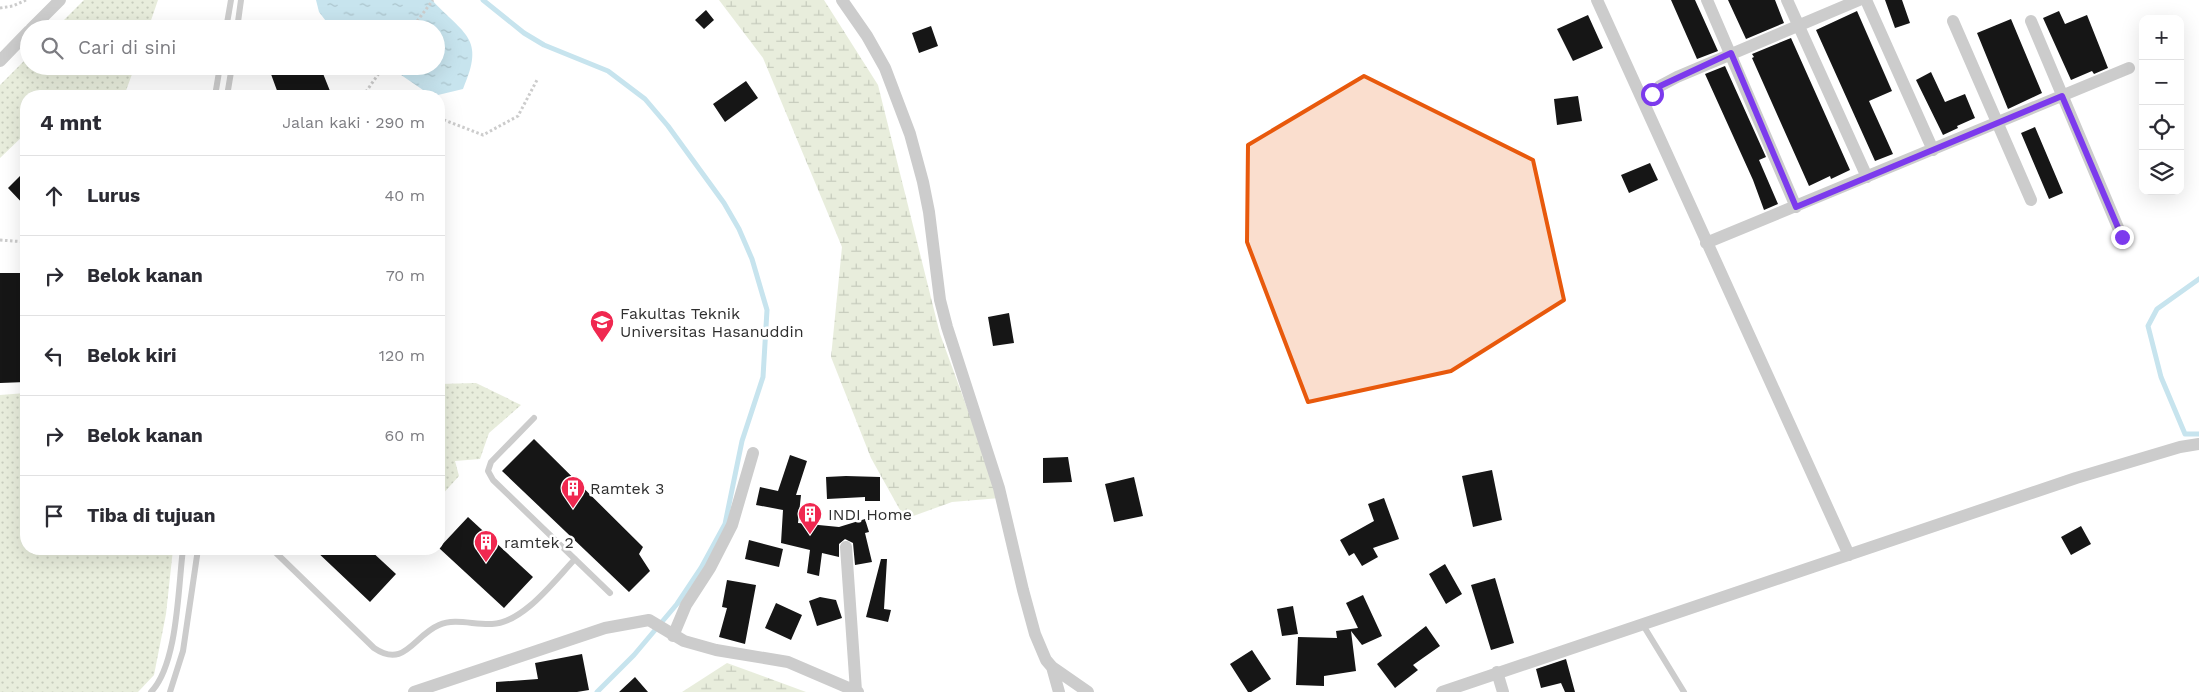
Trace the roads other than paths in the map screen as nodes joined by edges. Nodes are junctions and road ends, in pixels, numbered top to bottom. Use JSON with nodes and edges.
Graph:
{"nodes":[{"id":1,"x":60,"y":0,"type":"edge"},
{"id":2,"x":231,"y":0,"type":"edge"},
{"id":3,"x":241,"y":0,"type":"edge"},
{"id":4,"x":842,"y":0,"type":"edge"},
{"id":5,"x":1597,"y":0,"type":"edge"},
{"id":6,"x":1707,"y":0,"type":"edge"},
{"id":7,"x":1787,"y":0,"type":"edge"},
{"id":8,"x":1859,"y":0,"type":"edge"},
{"id":9,"x":1866,"y":0,"type":"edge"},
{"id":10,"x":40,"y":20,"type":"edge"},
{"id":11,"x":228,"y":20,"type":"edge"},
{"id":12,"x":238,"y":20,"type":"edge"},
{"id":13,"x":1953,"y":21,"type":"dead end"},
{"id":14,"x":2031,"y":21,"type":"dead end"},
{"id":15,"x":1798,"y":25,"type":"junction"},
{"id":16,"x":20,"y":40,"type":"edge"},
{"id":17,"x":1731,"y":53,"type":"junction"},
{"id":18,"x":0,"y":60,"type":"edge"},
{"id":19,"x":2129,"y":68,"type":"dead end"},
{"id":20,"x":218,"y":75,"type":"edge"},
{"id":21,"x":230,"y":75,"type":"edge"},
{"id":22,"x":216,"y":90,"type":"edge"},
{"id":23,"x":228,"y":90,"type":"edge"},
{"id":24,"x":2062,"y":96,"type":"junction"},
{"id":25,"x":1646,"y":105,"type":"junction"},
{"id":26,"x":1997,"y":122,"type":"junction"},
{"id":27,"x":1934,"y":150,"type":"junction"},
{"id":28,"x":1867,"y":177,"type":"junction"},
{"id":29,"x":2031,"y":200,"type":"dead end"},
{"id":30,"x":1796,"y":207,"type":"junction"},
{"id":31,"x":2122,"y":237,"type":"dead end"},
{"id":32,"x":1706,"y":243,"type":"junction"},
{"id":33,"x":534,"y":418,"type":"dead end"},
{"id":34,"x":2199,"y":444,"type":"edge"},
{"id":35,"x":754,"y":453,"type":"dead end"},
{"id":36,"x":846,"y":547,"type":"dead end"},
{"id":37,"x":182,"y":555,"type":"edge"},
{"id":38,"x":197,"y":555,"type":"edge"},
{"id":39,"x":278,"y":555,"type":"edge"},
{"id":40,"x":1849,"y":555,"type":"junction"},
{"id":41,"x":575,"y":559,"type":"junction"},
{"id":42,"x":610,"y":593,"type":"dead end"},
{"id":43,"x":1643,"y":625,"type":"junction"},
{"id":44,"x":669,"y":633,"type":"junction"},
{"id":45,"x":1052,"y":668,"type":"junction"},
{"id":46,"x":1497,"y":672,"type":"junction"},
{"id":47,"x":857,"y":691,"type":"edge"},
{"id":48,"x":150,"y":692,"type":"edge"},
{"id":49,"x":170,"y":692,"type":"edge"},
{"id":50,"x":414,"y":692,"type":"edge"},
{"id":51,"x":1059,"y":692,"type":"edge"},
{"id":52,"x":1088,"y":692,"type":"edge"},
{"id":53,"x":1442,"y":692,"type":"edge"},
{"id":54,"x":1504,"y":692,"type":"edge"},
{"id":55,"x":1684,"y":692,"type":"edge"}],
"edges":[{"from":1,"to":10,"type":"street"},
{"from":2,"to":11,"type":"lane"},
{"from":3,"to":12,"type":"lane"},
{"from":4,"to":45,"type":"street"},
{"from":5,"to":25,"type":"street"},
{"from":6,"to":17,"type":"street"},
{"from":7,"to":15,"type":"street"},
{"from":8,"to":15,"type":"street"},
{"from":9,"to":27,"type":"street"},
{"from":13,"to":26,"type":"street"},
{"from":14,"to":24,"type":"street"},
{"from":15,"to":17,"type":"street"},
{"from":15,"to":28,"type":"street"},
{"from":16,"to":18,"type":"street"},
{"from":17,"to":25,"type":"street"},
{"from":17,"to":30,"type":"street"},
{"from":19,"to":24,"type":"street"},
{"from":20,"to":22,"type":"lane"},
{"from":21,"to":23,"type":"lane"},
{"from":24,"to":26,"type":"street"},
{"from":24,"to":31,"type":"street"},
{"from":25,"to":32,"type":"street"},
{"from":26,"to":27,"type":"street"},
{"from":26,"to":29,"type":"street"},
{"from":27,"to":28,"type":"street"},
{"from":28,"to":30,"type":"street"},
{"from":30,"to":32,"type":"street"},
{"from":32,"to":40,"type":"street"},
{"from":33,"to":41,"type":"lane"},
{"from":34,"to":40,"type":"street"},
{"from":35,"to":44,"type":"street"},
{"from":36,"to":47,"type":"street"},
{"from":37,"to":48,"type":"lane"},
{"from":38,"to":49,"type":"lane"},
{"from":39,"to":41,"type":"lane"},
{"from":40,"to":43,"type":"street"},
{"from":41,"to":42,"type":"lane"},
{"from":43,"to":46,"type":"street"},
{"from":43,"to":55,"type":"lane"},
{"from":44,"to":47,"type":"street"},
{"from":44,"to":50,"type":"street"},
{"from":45,"to":51,"type":"street"},
{"from":45,"to":52,"type":"street"},
{"from":46,"to":53,"type":"street"},
{"from":46,"to":54,"type":"street"}]}
